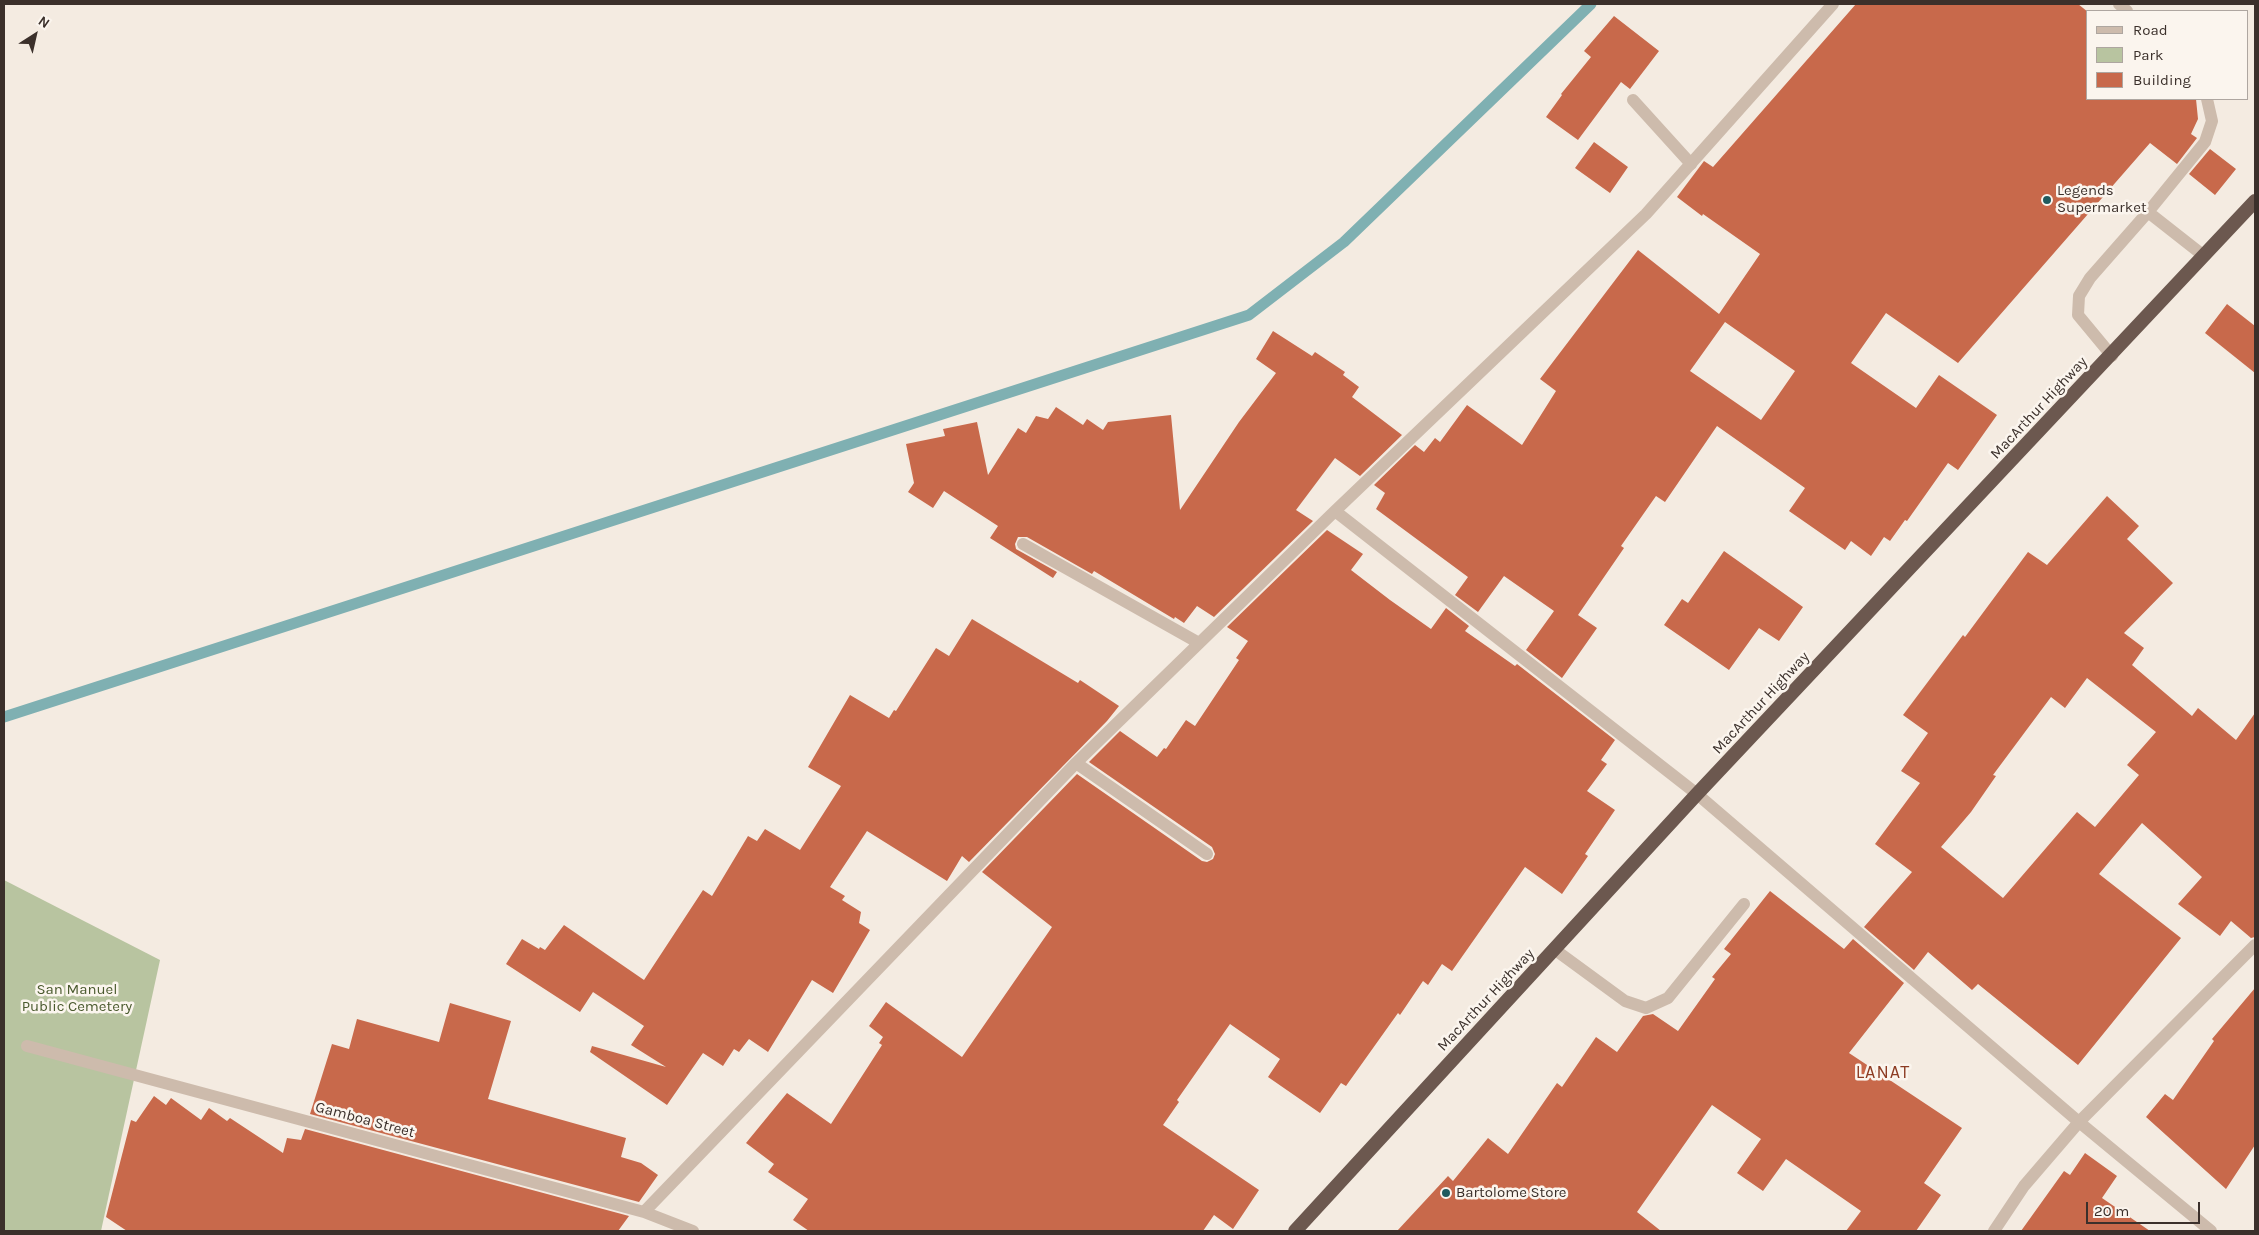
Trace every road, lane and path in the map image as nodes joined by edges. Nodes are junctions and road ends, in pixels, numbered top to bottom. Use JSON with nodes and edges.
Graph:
{"nodes":[{"id":1,"x":1833,"y":4,"type":"edge"},
{"id":2,"x":1633,"y":100,"type":"dead end"},
{"id":3,"x":2206,"y":100,"type":"edge"},
{"id":4,"x":1691,"y":164,"type":"junction"},
{"id":5,"x":2255,"y":201,"type":"edge"},
{"id":6,"x":2148,"y":212,"type":"junction"},
{"id":7,"x":2204,"y":256,"type":"junction"},
{"id":8,"x":2112,"y":356,"type":"junction"},
{"id":9,"x":1335,"y":511,"type":"junction"},
{"id":10,"x":1023,"y":544,"type":"dead end"},
{"id":11,"x":1199,"y":643,"type":"junction"},
{"id":12,"x":1076,"y":764,"type":"junction"},
{"id":13,"x":1697,"y":794,"type":"junction"},
{"id":14,"x":1207,"y":854,"type":"dead end"},
{"id":15,"x":1744,"y":904,"type":"dead end"},
{"id":16,"x":2255,"y":945,"type":"edge"},
{"id":17,"x":1554,"y":949,"type":"junction"},
{"id":18,"x":26,"y":1046,"type":"dead end"},
{"id":19,"x":2079,"y":1122,"type":"junction"},
{"id":20,"x":644,"y":1212,"type":"junction"},
{"id":21,"x":693,"y":1231,"type":"edge"},
{"id":22,"x":1295,"y":1231,"type":"edge"},
{"id":23,"x":1994,"y":1231,"type":"edge"},
{"id":24,"x":2211,"y":1231,"type":"edge"}],
"edges":[{"from":1,"to":4,"type":"street"},
{"from":2,"to":4,"type":"street"},
{"from":3,"to":6,"type":"street"},
{"from":4,"to":9,"type":"street"},
{"from":5,"to":7,"type":"highway","name":"MacArthur Highway"},
{"from":6,"to":7,"type":"street"},
{"from":6,"to":8,"type":"street"},
{"from":7,"to":8,"type":"highway","name":"MacArthur Highway"},
{"from":8,"to":13,"type":"highway","name":"MacArthur Highway"},
{"from":9,"to":11,"type":"street"},
{"from":9,"to":13,"type":"street"},
{"from":10,"to":11,"type":"street"},
{"from":11,"to":12,"type":"street"},
{"from":12,"to":14,"type":"street"},
{"from":12,"to":20,"type":"street"},
{"from":13,"to":17,"type":"highway","name":"MacArthur Highway"},
{"from":13,"to":19,"type":"street"},
{"from":15,"to":17,"type":"street"},
{"from":16,"to":19,"type":"street"},
{"from":17,"to":22,"type":"highway","name":"MacArthur Highway"},
{"from":18,"to":20,"type":"street","name":"Gamboa Street"},
{"from":19,"to":23,"type":"street"},
{"from":19,"to":24,"type":"street"},
{"from":20,"to":21,"type":"street","name":"Gamboa Street"}]}
